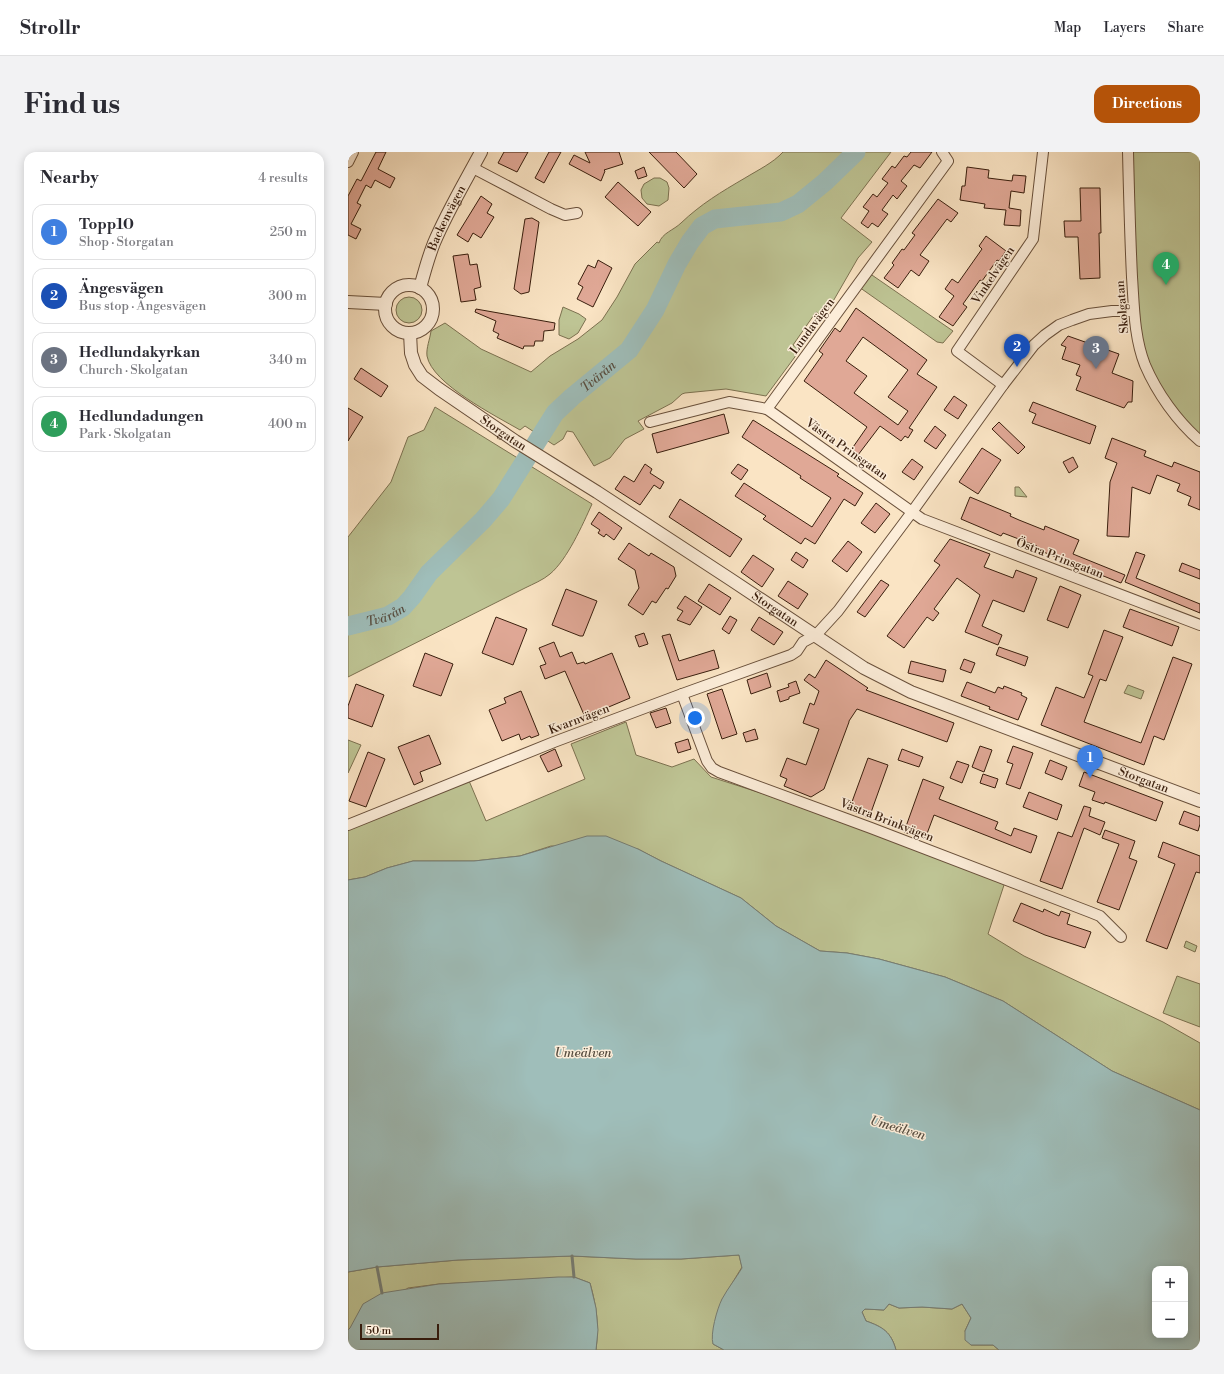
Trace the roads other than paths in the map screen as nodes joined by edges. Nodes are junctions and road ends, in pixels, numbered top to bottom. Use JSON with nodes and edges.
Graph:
{"nodes":[{"id":1,"x":353,"y":152,"type":"edge"},
{"id":2,"x":482,"y":152,"type":"edge"},
{"id":3,"x":942,"y":152,"type":"edge"},
{"id":4,"x":1043,"y":152,"type":"edge"},
{"id":5,"x":1128,"y":152,"type":"edge"},
{"id":6,"x":348,"y":162,"type":"edge"},
{"id":7,"x":473,"y":168,"type":"junction"},
{"id":8,"x":577,"y":213,"type":"dead end"},
{"id":9,"x":420,"y":288,"type":"junction"},
{"id":10,"x":348,"y":302,"type":"edge"},
{"id":11,"x":386,"y":304,"type":"junction"},
{"id":12,"x":1134,"y":311,"type":"junction"},
{"id":13,"x":410,"y":333,"type":"junction"},
{"id":14,"x":1003,"y":385,"type":"junction"},
{"id":15,"x":767,"y":409,"type":"junction"},
{"id":16,"x":650,"y":422,"type":"dead end"},
{"id":17,"x":1200,"y":441,"type":"edge"},
{"id":18,"x":912,"y":512,"type":"junction"},
{"id":19,"x":1200,"y":625,"type":"edge"},
{"id":20,"x":816,"y":635,"type":"junction"},
{"id":21,"x":682,"y":694,"type":"junction"},
{"id":22,"x":1200,"y":801,"type":"edge"},
{"id":23,"x":348,"y":825,"type":"edge"},
{"id":24,"x":1121,"y":936,"type":"dead end"}],
"edges":[{"from":1,"to":6,"type":"street"},
{"from":2,"to":7,"type":"street","name":"Backenvägen"},
{"from":3,"to":15,"type":"street","name":"Lundavägen"},
{"from":4,"to":14,"type":"street","name":"Vinkelvägen"},
{"from":5,"to":12,"type":"street","name":"Skolgatan"},
{"from":7,"to":8,"type":"street"},
{"from":7,"to":9,"type":"street","name":"Backenvägen"},
{"from":9,"to":11,"type":"street"},
{"from":9,"to":13,"type":"street"},
{"from":10,"to":11,"type":"street"},
{"from":11,"to":13,"type":"street"},
{"from":12,"to":14,"type":"street","name":"Kvarnvägen"},
{"from":12,"to":17,"type":"street","name":"Skolgatan"},
{"from":13,"to":20,"type":"street","name":"Storgatan"},
{"from":14,"to":18,"type":"street","name":"Kvarnvägen"},
{"from":15,"to":16,"type":"street"},
{"from":15,"to":18,"type":"street","name":"Västra Prinsgatan"},
{"from":18,"to":19,"type":"street","name":"Östra Prinsgatan"},
{"from":18,"to":20,"type":"street","name":"Kvarnvägen"},
{"from":20,"to":21,"type":"street","name":"Kvarnvägen"},
{"from":20,"to":22,"type":"street","name":"Storgatan"},
{"from":21,"to":23,"type":"street","name":"Kvarnvägen"},
{"from":21,"to":24,"type":"street","name":"Västra Brinkvägen"}]}
